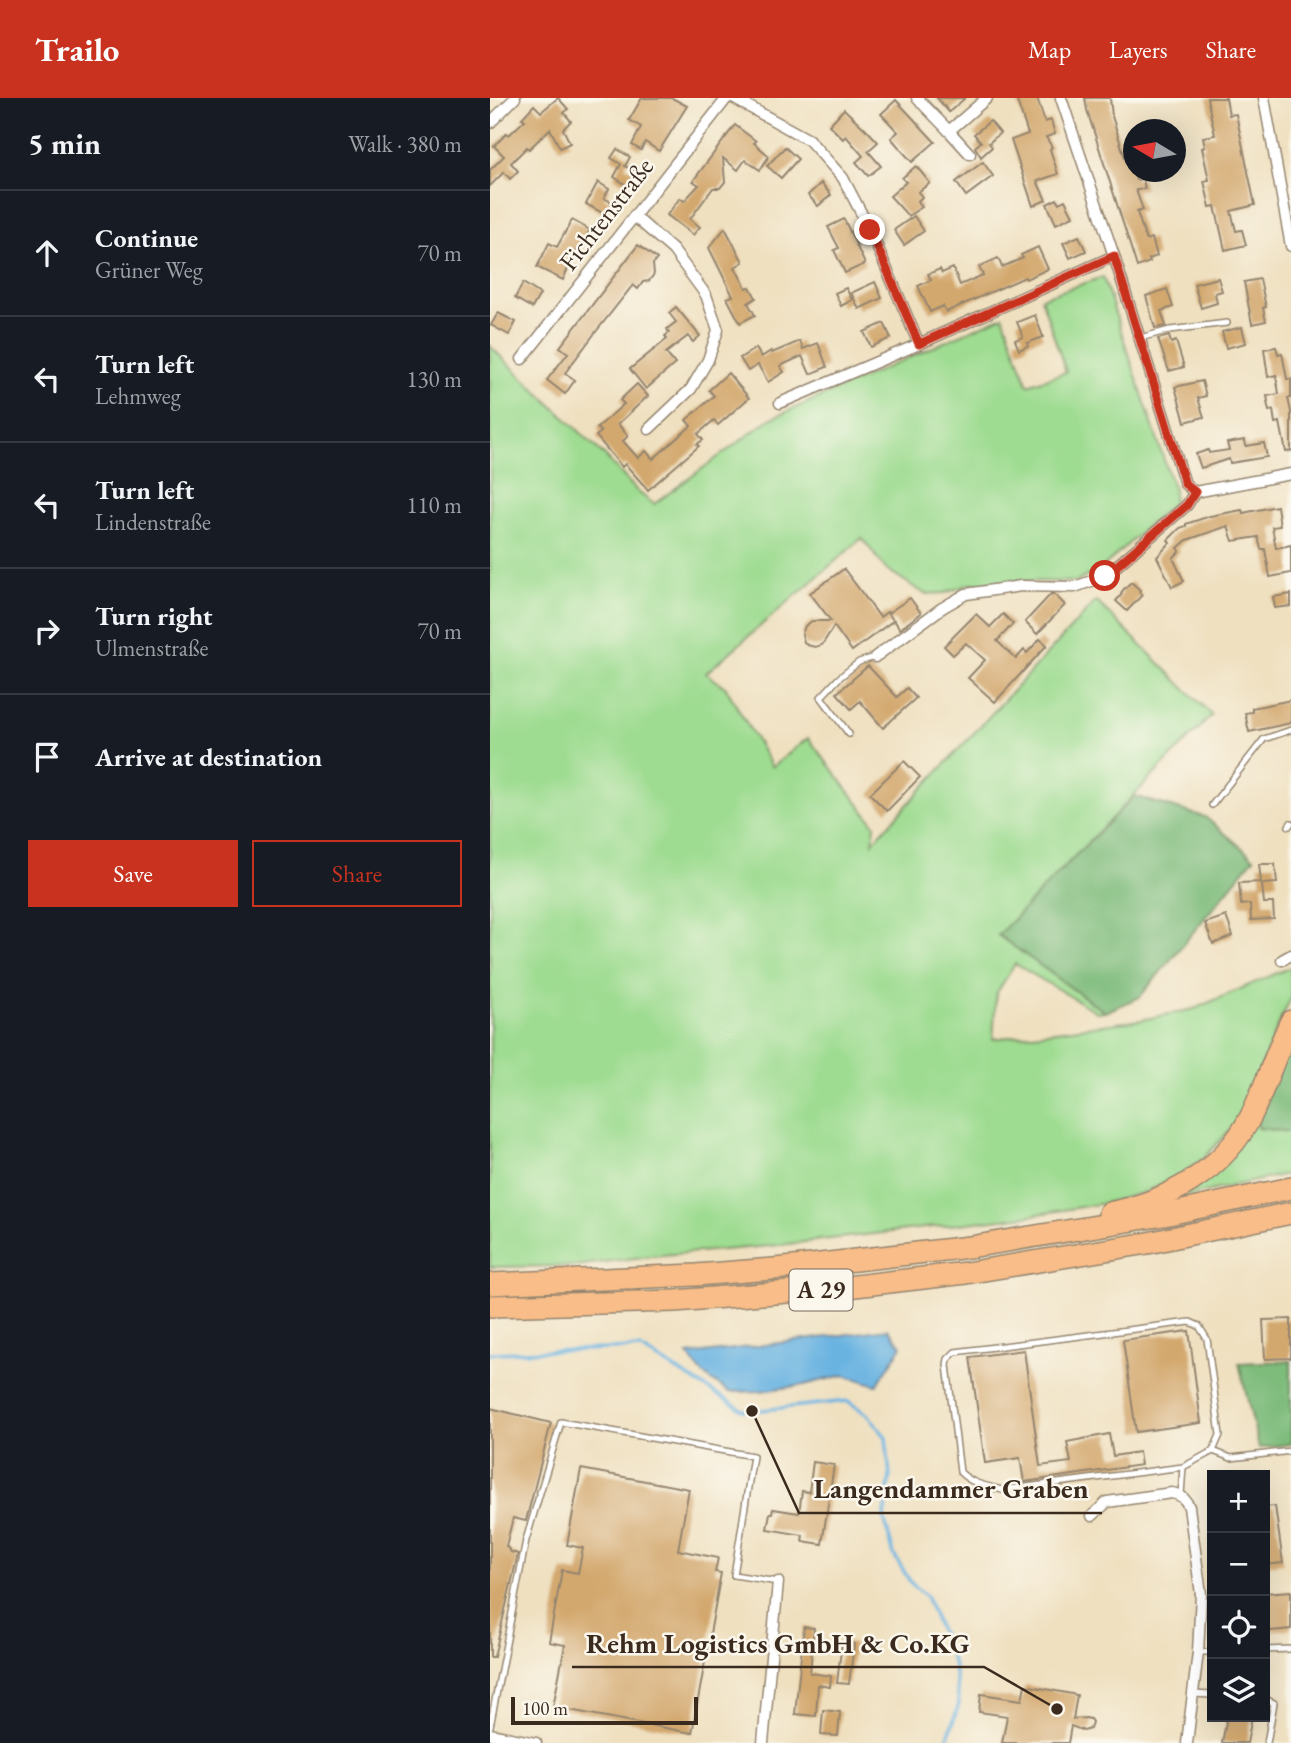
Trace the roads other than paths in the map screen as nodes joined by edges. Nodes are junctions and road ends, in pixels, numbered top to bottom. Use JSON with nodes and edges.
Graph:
{"nodes":[{"id":1,"x":515,"y":98,"type":"edge"},
{"id":2,"x":727,"y":98,"type":"edge"},
{"id":3,"x":733,"y":98,"type":"edge"},
{"id":4,"x":917,"y":98,"type":"edge"},
{"id":5,"x":987,"y":98,"type":"edge"},
{"id":6,"x":1061,"y":98,"type":"edge"},
{"id":7,"x":1264,"y":98,"type":"edge"},
{"id":8,"x":490,"y":123,"type":"edge"},
{"id":9,"x":949,"y":131,"type":"junction"},
{"id":10,"x":970,"y":154,"type":"dead end"},
{"id":11,"x":634,"y":216,"type":"junction"},
{"id":12,"x":1289,"y":228,"type":"edge"},
{"id":13,"x":1291,"y":246,"type":"edge"},
{"id":14,"x":1114,"y":256,"type":"junction"},
{"id":15,"x":1227,"y":323,"type":"dead end"},
{"id":16,"x":1140,"y":338,"type":"junction"},
{"id":17,"x":919,"y":344,"type":"junction"},
{"id":18,"x":522,"y":359,"type":"dead end"},
{"id":19,"x":780,"y":403,"type":"dead end"},
{"id":20,"x":649,"y":429,"type":"dead end"},
{"id":21,"x":1291,"y":474,"type":"edge"},
{"id":22,"x":1195,"y":492,"type":"junction"},
{"id":23,"x":875,"y":657,"type":"joint"},
{"id":24,"x":1291,"y":730,"type":"edge"},
{"id":25,"x":849,"y":734,"type":"dead end"},
{"id":26,"x":1212,"y":805,"type":"dead end"},
{"id":27,"x":1291,"y":1021,"type":"edge"},
{"id":28,"x":1291,"y":1188,"type":"edge"},
{"id":29,"x":1291,"y":1213,"type":"edge"},
{"id":30,"x":970,"y":1247,"type":"junction"},
{"id":31,"x":490,"y":1283,"type":"edge"},
{"id":32,"x":490,"y":1306,"type":"edge"},
{"id":33,"x":1213,"y":1451,"type":"junction"},
{"id":34,"x":1291,"y":1451,"type":"edge"},
{"id":35,"x":1183,"y":1467,"type":"junction"},
{"id":36,"x":1181,"y":1495,"type":"junction"},
{"id":37,"x":1092,"y":1516,"type":"dead end"},
{"id":38,"x":778,"y":1582,"type":"joint"},
{"id":39,"x":1291,"y":1649,"type":"edge"},
{"id":40,"x":1270,"y":1650,"type":"edge"},
{"id":41,"x":1198,"y":1652,"type":"junction"},
{"id":42,"x":1207,"y":1652,"type":"edge"},
{"id":43,"x":1194,"y":1693,"type":"junction"},
{"id":44,"x":1207,"y":1694,"type":"edge"},
{"id":45,"x":1270,"y":1701,"type":"edge"},
{"id":46,"x":490,"y":1727,"type":"edge"},
{"id":47,"x":490,"y":1734,"type":"edge"},
{"id":48,"x":536,"y":1743,"type":"edge"},
{"id":49,"x":763,"y":1743,"type":"edge"},
{"id":50,"x":1187,"y":1743,"type":"edge"},
{"id":51,"x":1267,"y":1743,"type":"edge"}],
"edges":[{"from":1,"to":8,"type":"street"},
{"from":2,"to":11,"type":"street","name":"Fichtenstraße"},
{"from":3,"to":17,"type":"street"},
{"from":4,"to":9,"type":"street"},
{"from":5,"to":9,"type":"street"},
{"from":6,"to":14,"type":"street"},
{"from":7,"to":12,"type":"street"},
{"from":9,"to":10,"type":"street"},
{"from":11,"to":18,"type":"street","name":"Fichtenstraße"},
{"from":11,"to":20,"type":"street"},
{"from":12,"to":13,"type":"street"},
{"from":14,"to":16,"type":"street"},
{"from":14,"to":17,"type":"street"},
{"from":15,"to":16,"type":"lane"},
{"from":16,"to":22,"type":"street"},
{"from":17,"to":19,"type":"street"},
{"from":21,"to":22,"type":"street"},
{"from":22,"to":23,"type":"street"},
{"from":23,"to":25,"type":"lane"},
{"from":24,"to":26,"type":"lane"},
{"from":27,"to":30,"type":"highway"},
{"from":28,"to":30,"type":"highway","number":"A 29"},
{"from":29,"to":32,"type":"highway","number":"A 29"},
{"from":30,"to":31,"type":"highway","number":"A 29"},
{"from":33,"to":34,"type":"lane"},
{"from":33,"to":35,"type":"lane"},
{"from":33,"to":35,"type":"lane"},
{"from":35,"to":36,"type":"lane"},
{"from":36,"to":37,"type":"street"},
{"from":36,"to":41,"type":"street"},
{"from":38,"to":46,"type":"lane"},
{"from":38,"to":49,"type":"street"},
{"from":39,"to":40,"type":"lane"},
{"from":41,"to":42,"type":"lane"},
{"from":41,"to":43,"type":"street"},
{"from":43,"to":44,"type":"lane"},
{"from":43,"to":50,"type":"street"},
{"from":45,"to":51,"type":"lane"},
{"from":47,"to":48,"type":"street"}]}
